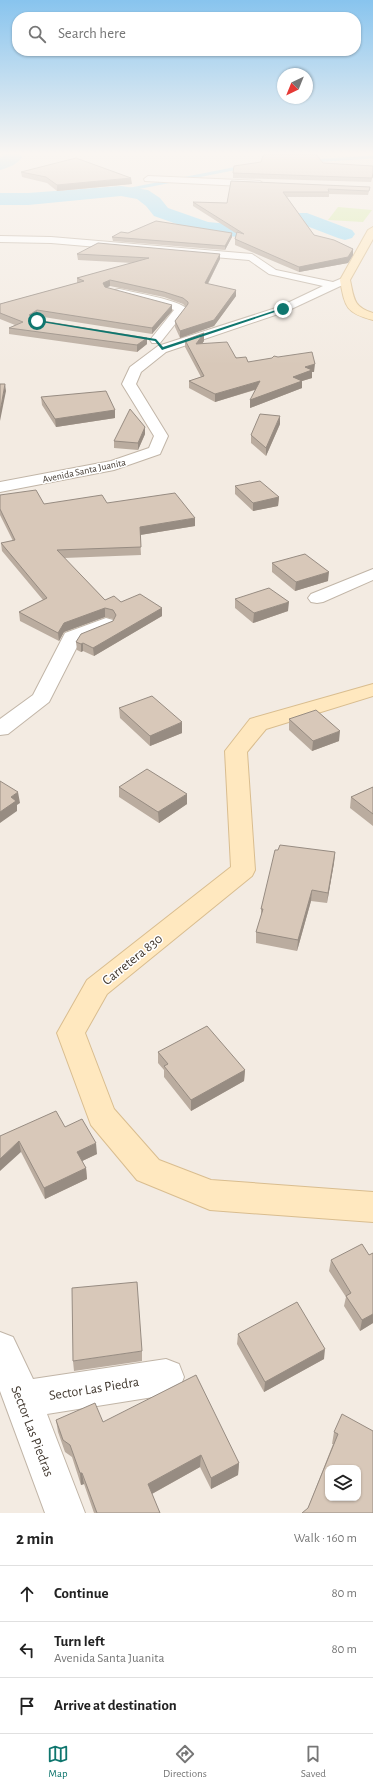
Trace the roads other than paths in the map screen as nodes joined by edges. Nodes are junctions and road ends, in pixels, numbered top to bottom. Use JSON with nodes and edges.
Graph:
{"nodes":[{"id":1,"x":373,"y":230,"type":"edge"},
{"id":2,"x":0,"y":239,"type":"edge"},
{"id":3,"x":340,"y":283,"type":"junction"},
{"id":4,"x":110,"y":290,"type":"edge"},
{"id":5,"x":373,"y":317,"type":"edge"},
{"id":6,"x":141,"y":338,"type":"edge"},
{"id":7,"x":159,"y":345,"type":"junction"},
{"id":8,"x":0,"y":486,"type":"edge"},
{"id":9,"x":373,"y":574,"type":"edge"},
{"id":10,"x":317,"y":598,"type":"dead end"},
{"id":11,"x":106,"y":624,"type":"edge"},
{"id":12,"x":373,"y":690,"type":"edge"},
{"id":13,"x":0,"y":729,"type":"edge"},
{"id":14,"x":373,"y":1207,"type":"edge"},
{"id":15,"x":0,"y":1350,"type":"edge"},
{"id":16,"x":166,"y":1377,"type":"dead end"},
{"id":17,"x":23,"y":1399,"type":"junction"},
{"id":18,"x":65,"y":1513,"type":"edge"}],
"edges":[{"from":1,"to":3,"type":"street"},
{"from":2,"to":3,"type":"street"},
{"from":3,"to":5,"type":"street"},
{"from":3,"to":7,"type":"street","name":"Avenida Santa Juanita"},
{"from":4,"to":7,"type":"street"},
{"from":6,"to":7,"type":"street"},
{"from":7,"to":8,"type":"street","name":"Avenida Santa Juanita"},
{"from":9,"to":10,"type":"street"},
{"from":11,"to":13,"type":"street"},
{"from":12,"to":14,"type":"street","name":"Carretera 830"},
{"from":15,"to":17,"type":"street","name":"Sector Las Piedras"},
{"from":16,"to":17,"type":"street","name":"Sector Las Piedra"},
{"from":17,"to":18,"type":"street","name":"Sector Las Piedras"}]}
